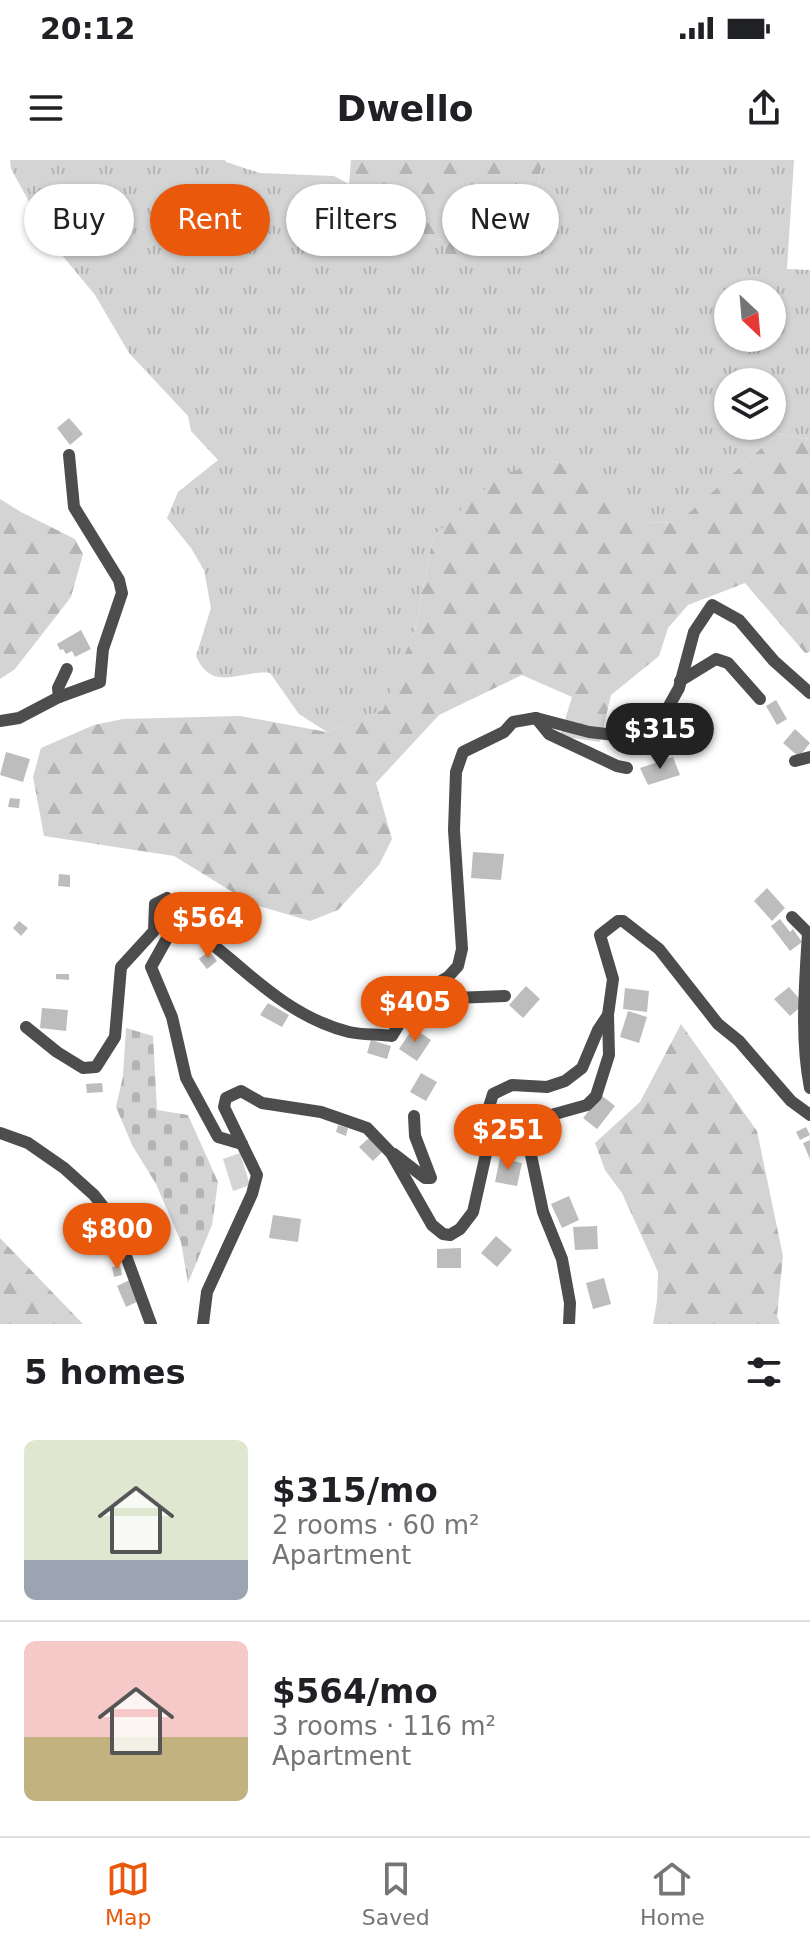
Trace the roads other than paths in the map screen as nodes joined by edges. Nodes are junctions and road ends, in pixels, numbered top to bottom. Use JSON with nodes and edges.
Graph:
{"nodes":[{"id":1,"x":69,"y":455,"type":"dead end"},
{"id":2,"x":67,"y":669,"type":"dead end"},
{"id":3,"x":680,"y":681,"type":"junction"},
{"id":4,"x":810,"y":693,"type":"edge"},
{"id":5,"x":59,"y":697,"type":"junction"},
{"id":6,"x":760,"y":699,"type":"dead end"},
{"id":7,"x":536,"y":718,"type":"junction"},
{"id":8,"x":0,"y":721,"type":"edge"},
{"id":9,"x":810,"y":757,"type":"edge"},
{"id":10,"x":795,"y":761,"type":"dead end"},
{"id":11,"x":627,"y":768,"type":"dead end"},
{"id":12,"x":180,"y":915,"type":"junction"},
{"id":13,"x":792,"y":917,"type":"dead end"},
{"id":14,"x":431,"y":987,"type":"junction"},
{"id":15,"x":505,"y":996,"type":"dead end"},
{"id":16,"x":608,"y":1015,"type":"junction"},
{"id":17,"x":26,"y":1027,"type":"dead end"},
{"id":18,"x":810,"y":1088,"type":"edge"},
{"id":19,"x":810,"y":1115,"type":"edge"},
{"id":20,"x":414,"y":1116,"type":"dead end"},
{"id":21,"x":0,"y":1133,"type":"edge"},
{"id":22,"x":242,"y":1144,"type":"junction"},
{"id":23,"x":391,"y":1153,"type":"junction"},
{"id":24,"x":151,"y":1324,"type":"edge"},
{"id":25,"x":203,"y":1324,"type":"edge"},
{"id":26,"x":569,"y":1324,"type":"edge"}],
"edges":[{"from":1,"to":5,"type":"street"},
{"from":2,"to":5,"type":"street"},
{"from":3,"to":4,"type":"street"},
{"from":3,"to":6,"type":"street"},
{"from":3,"to":7,"type":"street"},
{"from":5,"to":8,"type":"street"},
{"from":7,"to":11,"type":"street"},
{"from":7,"to":14,"type":"street"},
{"from":9,"to":10,"type":"street"},
{"from":12,"to":14,"type":"street"},
{"from":12,"to":17,"type":"street"},
{"from":12,"to":22,"type":"street"},
{"from":13,"to":18,"type":"street"},
{"from":14,"to":15,"type":"street"},
{"from":16,"to":19,"type":"street"},
{"from":16,"to":23,"type":"street"},
{"from":16,"to":26,"type":"street"},
{"from":20,"to":23,"type":"street"},
{"from":21,"to":24,"type":"street"},
{"from":22,"to":23,"type":"street"},
{"from":22,"to":25,"type":"street"}]}
